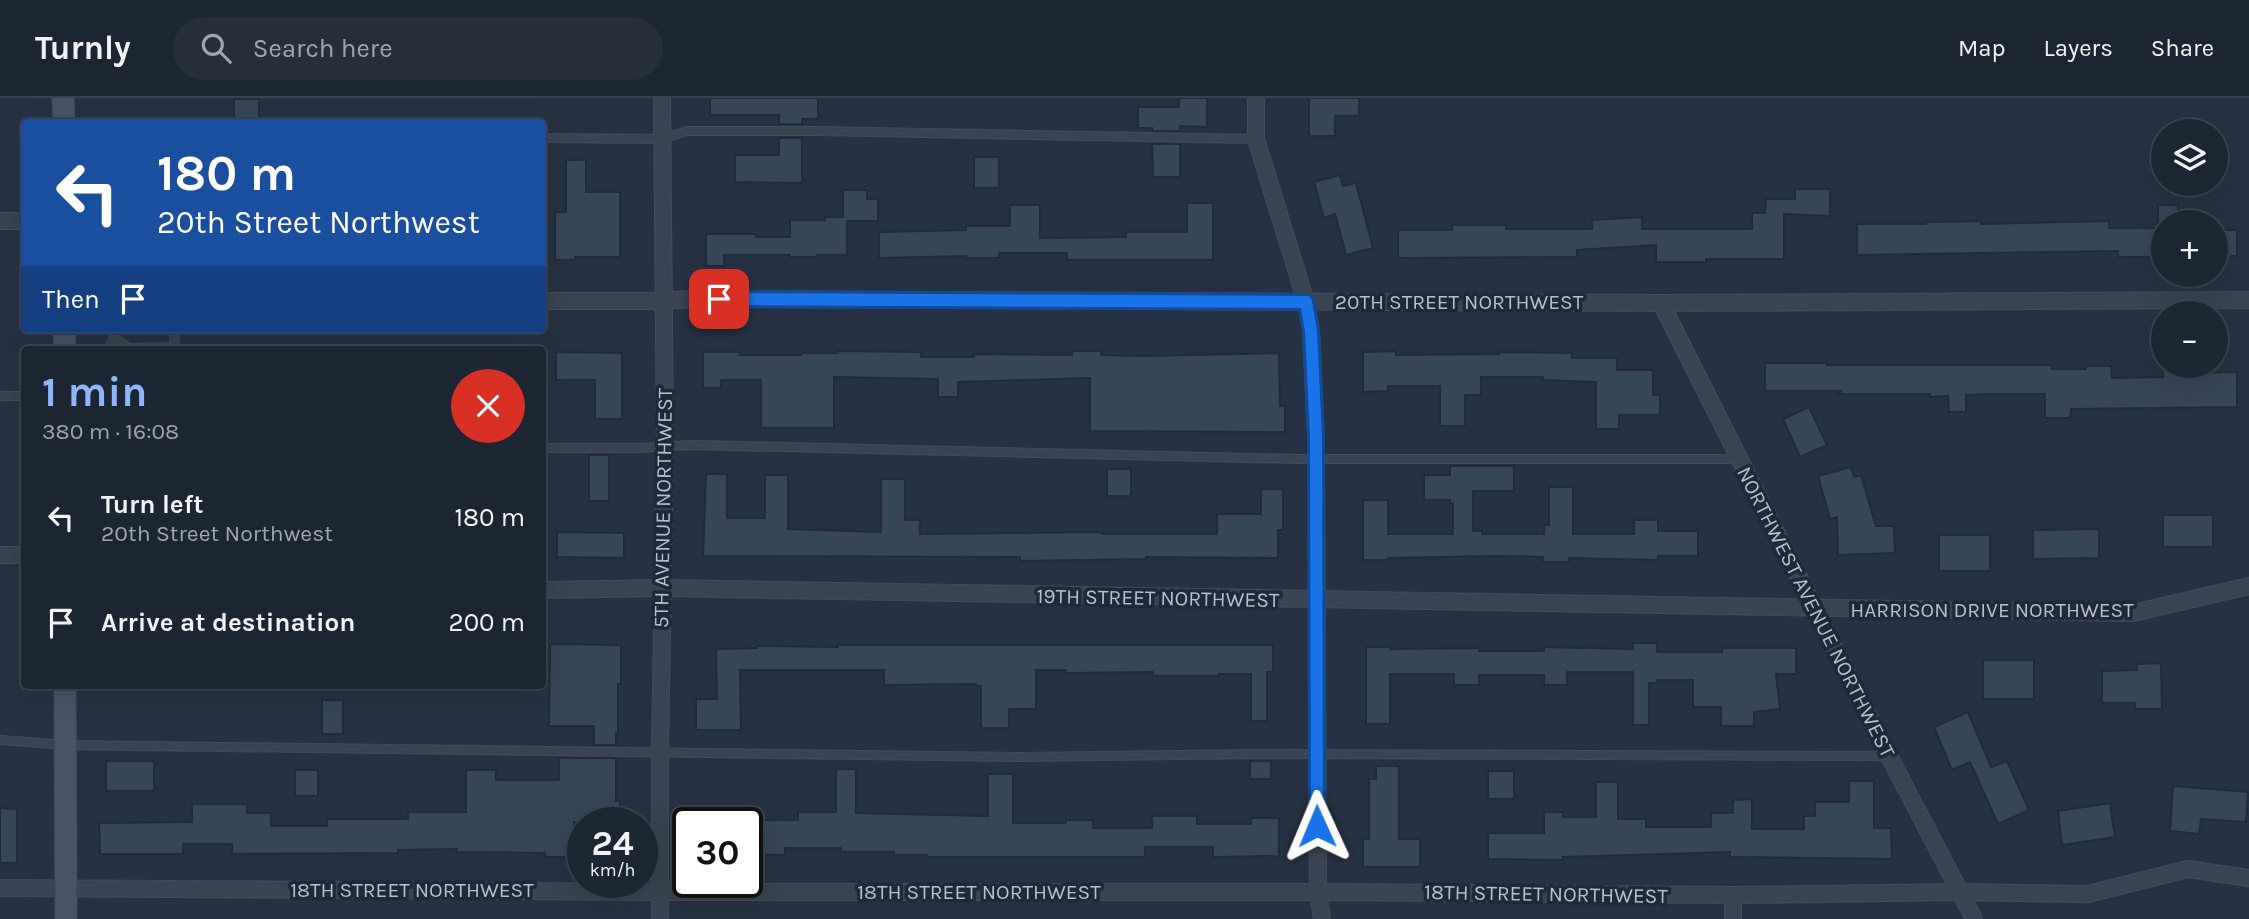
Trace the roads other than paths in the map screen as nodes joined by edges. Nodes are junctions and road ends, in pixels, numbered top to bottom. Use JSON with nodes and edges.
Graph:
{"nodes":[{"id":1,"x":64,"y":98,"type":"edge"},
{"id":2,"x":662,"y":98,"type":"edge"},
{"id":3,"x":1256,"y":98,"type":"edge"},
{"id":4,"x":64,"y":119,"type":"edge"},
{"id":5,"x":546,"y":138,"type":"edge"},
{"id":6,"x":662,"y":139,"type":"junction"},
{"id":7,"x":1256,"y":139,"type":"junction"},
{"id":8,"x":0,"y":221,"type":"edge"},
{"id":9,"x":21,"y":221,"type":"edge"},
{"id":10,"x":2249,"y":300,"type":"edge"},
{"id":11,"x":546,"y":301,"type":"edge"},
{"id":12,"x":664,"y":301,"type":"junction"},
{"id":13,"x":1306,"y":302,"type":"junction"},
{"id":14,"x":1661,"y":303,"type":"junction"},
{"id":15,"x":114,"y":333,"type":"edge"},
{"id":16,"x":127,"y":346,"type":"edge"},
{"id":17,"x":0,"y":396,"type":"edge"},
{"id":18,"x":21,"y":396,"type":"edge"},
{"id":19,"x":665,"y":445,"type":"junction"},
{"id":20,"x":546,"y":448,"type":"edge"},
{"id":21,"x":1316,"y":459,"type":"junction"},
{"id":22,"x":1740,"y":459,"type":"junction"},
{"id":23,"x":0,"y":555,"type":"edge"},
{"id":24,"x":21,"y":555,"type":"edge"},
{"id":25,"x":2249,"y":586,"type":"edge"},
{"id":26,"x":663,"y":588,"type":"junction"},
{"id":27,"x":546,"y":590,"type":"edge"},
{"id":28,"x":1316,"y":601,"type":"junction"},
{"id":29,"x":1815,"y":608,"type":"junction"},
{"id":30,"x":65,"y":689,"type":"edge"},
{"id":31,"x":0,"y":740,"type":"edge"},
{"id":32,"x":66,"y":745,"type":"junction"},
{"id":33,"x":660,"y":752,"type":"junction"},
{"id":34,"x":1316,"y":754,"type":"junction"},
{"id":35,"x":1889,"y":756,"type":"junction"},
{"id":36,"x":2249,"y":878,"type":"edge"},
{"id":37,"x":66,"y":887,"type":"junction"},
{"id":38,"x":0,"y":888,"type":"edge"},
{"id":39,"x":660,"y":892,"type":"junction"},
{"id":40,"x":1318,"y":892,"type":"junction"},
{"id":41,"x":1959,"y":892,"type":"junction"},
{"id":42,"x":1732,"y":895,"type":"junction"},
{"id":43,"x":66,"y":919,"type":"edge"},
{"id":44,"x":660,"y":919,"type":"edge"},
{"id":45,"x":1322,"y":919,"type":"edge"},
{"id":46,"x":1733,"y":919,"type":"edge"},
{"id":47,"x":1974,"y":919,"type":"edge"}],
"edges":[{"from":1,"to":4,"type":"main road"},
{"from":2,"to":6,"type":"street","name":"5TH AVENUE NORTHWEST"},
{"from":3,"to":7,"type":"street"},
{"from":5,"to":6,"type":"lane"},
{"from":6,"to":7,"type":"lane"},
{"from":6,"to":12,"type":"street","name":"5TH AVENUE NORTHWEST"},
{"from":7,"to":13,"type":"street"},
{"from":8,"to":9,"type":"street"},
{"from":10,"to":14,"type":"street","name":"20TH STREET NORTHWEST"},
{"from":11,"to":12,"type":"street","name":"20TH STREET NORTHWEST"},
{"from":12,"to":13,"type":"street","name":"20TH STREET NORTHWEST"},
{"from":12,"to":19,"type":"street","name":"5TH AVENUE NORTHWEST"},
{"from":13,"to":14,"type":"street","name":"20TH STREET NORTHWEST"},
{"from":13,"to":21,"type":"street"},
{"from":14,"to":22,"type":"street","name":"NORTHWEST AVENUE NORTHWEST"},
{"from":15,"to":16,"type":"lane"},
{"from":17,"to":18,"type":"lane"},
{"from":19,"to":20,"type":"lane"},
{"from":19,"to":21,"type":"lane"},
{"from":19,"to":26,"type":"street","name":"5TH AVENUE NORTHWEST"},
{"from":21,"to":22,"type":"lane"},
{"from":21,"to":28,"type":"street"},
{"from":22,"to":29,"type":"street","name":"NORTHWEST AVENUE NORTHWEST"},
{"from":23,"to":24,"type":"street"},
{"from":25,"to":29,"type":"street","name":"HARRISON DRIVE NORTHWEST"},
{"from":26,"to":27,"type":"street","name":"19TH STREET NORTHWEST"},
{"from":26,"to":28,"type":"street","name":"19TH STREET NORTHWEST"},
{"from":26,"to":33,"type":"street","name":"5TH AVENUE NORTHWEST"},
{"from":28,"to":29,"type":"street","name":"19TH STREET NORTHWEST"},
{"from":28,"to":34,"type":"street"},
{"from":29,"to":35,"type":"street","name":"NORTHWEST AVENUE NORTHWEST"},
{"from":30,"to":32,"type":"main road"},
{"from":31,"to":32,"type":"lane"},
{"from":32,"to":33,"type":"lane"},
{"from":32,"to":37,"type":"main road"},
{"from":33,"to":34,"type":"lane"},
{"from":33,"to":39,"type":"street","name":"5TH AVENUE NORTHWEST"},
{"from":34,"to":35,"type":"lane"},
{"from":34,"to":40,"type":"street"},
{"from":35,"to":41,"type":"street","name":"NORTHWEST AVENUE NORTHWEST"},
{"from":36,"to":41,"type":"street","name":"18TH STREET NORTHWEST"},
{"from":37,"to":38,"type":"street","name":"18TH STREET NORTHWEST"},
{"from":37,"to":39,"type":"street","name":"18TH STREET NORTHWEST"},
{"from":37,"to":43,"type":"main road"},
{"from":39,"to":40,"type":"street","name":"18TH STREET NORTHWEST"},
{"from":39,"to":44,"type":"street","name":"5TH AVENUE NORTHWEST"},
{"from":40,"to":42,"type":"street","name":"18TH STREET NORTHWEST"},
{"from":40,"to":45,"type":"street"},
{"from":41,"to":42,"type":"street","name":"18TH STREET NORTHWEST"},
{"from":41,"to":47,"type":"street","name":"NORTHWEST AVENUE NORTHWEST"},
{"from":42,"to":46,"type":"street"}]}
